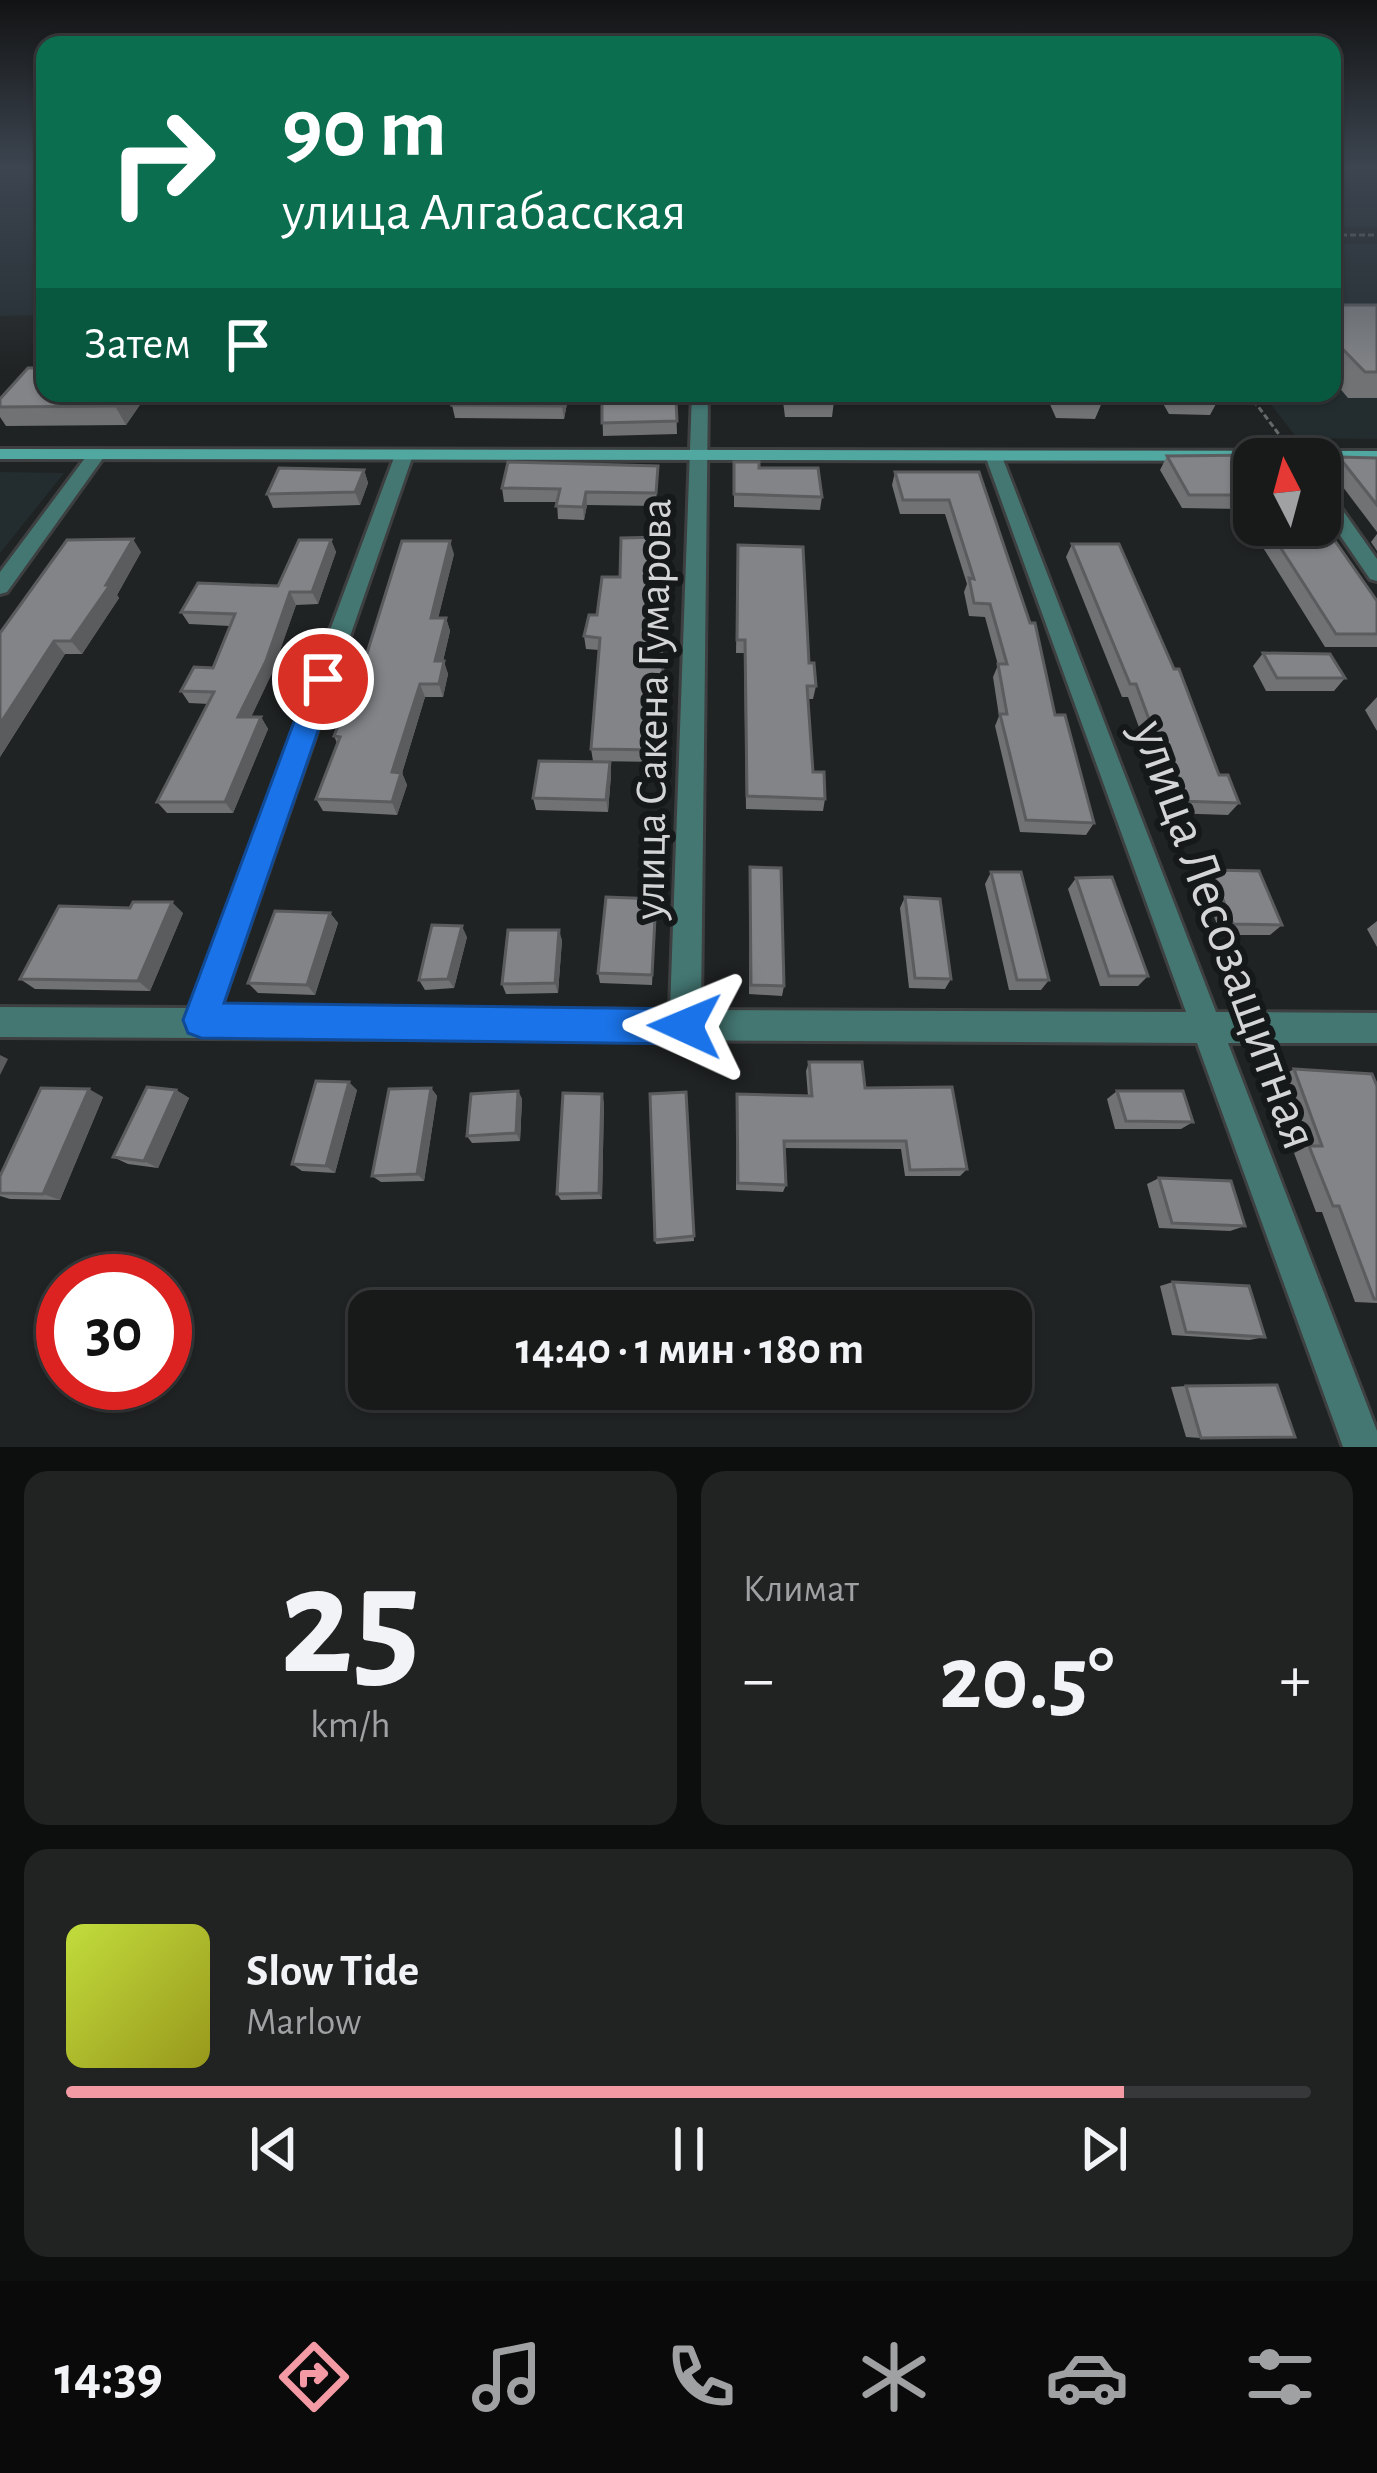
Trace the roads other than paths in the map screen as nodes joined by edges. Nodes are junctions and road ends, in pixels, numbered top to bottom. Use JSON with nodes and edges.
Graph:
{"nodes":[{"id":1,"x":700,"y":402,"type":"edge"},
{"id":2,"x":0,"y":454,"type":"edge"},
{"id":3,"x":97,"y":454,"type":"junction"},
{"id":4,"x":404,"y":455,"type":"junction"},
{"id":5,"x":1341,"y":456,"type":"edge"},
{"id":6,"x":1377,"y":456,"type":"edge"},
{"id":7,"x":699,"y":457,"type":"junction"},
{"id":8,"x":1233,"y":457,"type":"edge"},
{"id":9,"x":995,"y":458,"type":"junction"},
{"id":10,"x":1341,"y":522,"type":"edge"},
{"id":11,"x":1377,"y":574,"type":"edge"},
{"id":12,"x":0,"y":587,"type":"edge"},
{"id":13,"x":201,"y":1020,"type":"junction"},
{"id":14,"x":0,"y":1022,"type":"edge"},
{"id":15,"x":685,"y":1026,"type":"junction"},
{"id":16,"x":1377,"y":1028,"type":"edge"},
{"id":17,"x":1209,"y":1030,"type":"junction"},
{"id":18,"x":1363,"y":1447,"type":"edge"}],
"edges":[{"from":1,"to":7,"type":"street","name":"улица Сакена Гумарова"},
{"from":2,"to":3,"type":"street"},
{"from":3,"to":4,"type":"street"},
{"from":3,"to":12,"type":"street"},
{"from":4,"to":7,"type":"street"},
{"from":4,"to":13,"type":"street"},
{"from":5,"to":6,"type":"street"},
{"from":7,"to":9,"type":"street"},
{"from":7,"to":15,"type":"street","name":"улица Сакена Гумарова"},
{"from":8,"to":9,"type":"street"},
{"from":9,"to":17,"type":"street","name":"улица Лесозащитная"},
{"from":10,"to":11,"type":"street"},
{"from":13,"to":14,"type":"street"},
{"from":13,"to":15,"type":"street"},
{"from":15,"to":17,"type":"street"},
{"from":16,"to":17,"type":"street"},
{"from":17,"to":18,"type":"street","name":"улица Лесозащитная"}]}
